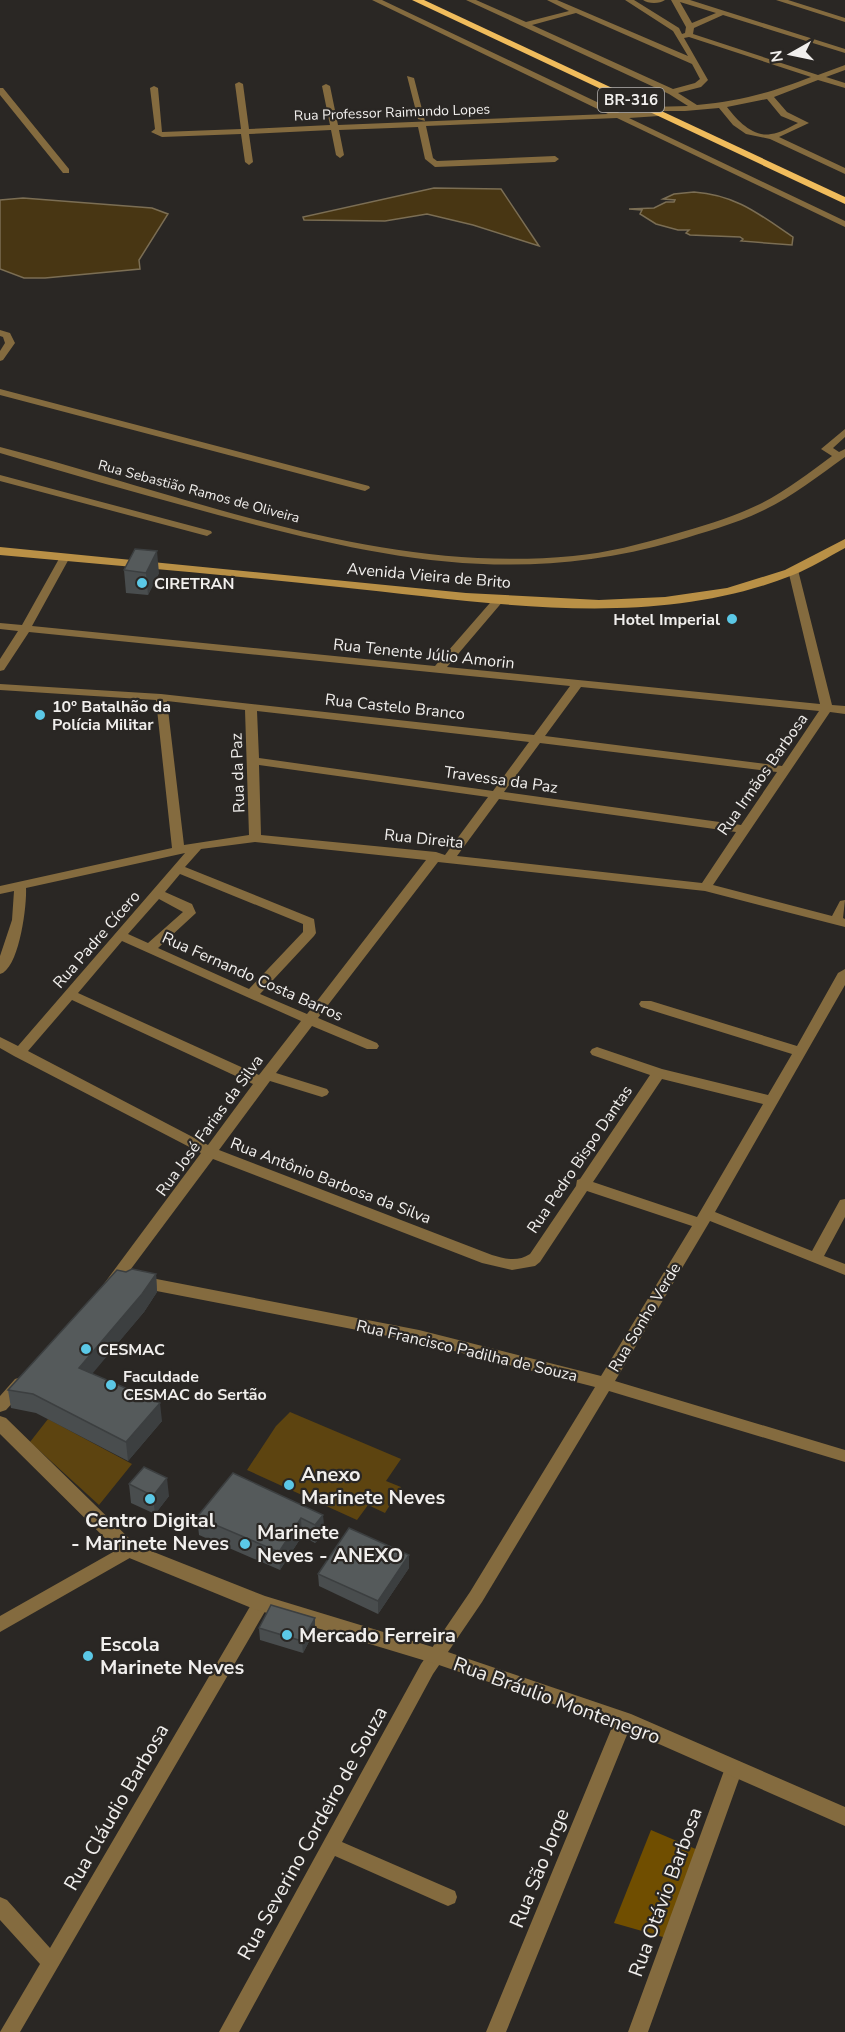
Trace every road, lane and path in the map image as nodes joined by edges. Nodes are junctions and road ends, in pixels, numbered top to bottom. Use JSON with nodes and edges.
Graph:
{"nodes":[{"id":1,"x":376,"y":0,"type":"edge"},
{"id":2,"x":417,"y":0,"type":"edge"},
{"id":3,"x":470,"y":0,"type":"edge"},
{"id":4,"x":551,"y":0,"type":"edge"},
{"id":5,"x":647,"y":0,"type":"edge"},
{"id":6,"x":661,"y":0,"type":"edge"},
{"id":7,"x":675,"y":0,"type":"edge"},
{"id":8,"x":682,"y":0,"type":"edge"},
{"id":9,"x":780,"y":0,"type":"edge"},
{"id":10,"x":632,"y":1,"type":"edge"},
{"id":11,"x":836,"y":10,"type":"dead end"},
{"id":12,"x":576,"y":11,"type":"junction"},
{"id":13,"x":725,"y":12,"type":"junction"},
{"id":14,"x":828,"y":14,"type":"junction"},
{"id":15,"x":845,"y":20,"type":"edge"},
{"id":16,"x":525,"y":25,"type":"junction"},
{"id":17,"x":687,"y":33,"type":"junction"},
{"id":18,"x":845,"y":51,"type":"edge"},
{"id":19,"x":694,"y":62,"type":"junction"},
{"id":20,"x":845,"y":68,"type":"edge"},
{"id":21,"x":824,"y":77,"type":"junction"},
{"id":22,"x":410,"y":78,"type":"dead end"},
{"id":23,"x":239,"y":84,"type":"dead end"},
{"id":24,"x":326,"y":86,"type":"dead end"},
{"id":25,"x":845,"y":86,"type":"edge"},
{"id":26,"x":154,"y":88,"type":"dead end"},
{"id":27,"x":0,"y":90,"type":"edge"},
{"id":28,"x":672,"y":92,"type":"junction"},
{"id":29,"x":769,"y":96,"type":"junction"},
{"id":30,"x":721,"y":105,"type":"junction"},
{"id":31,"x":694,"y":107,"type":"junction"},
{"id":32,"x":682,"y":109,"type":"junction"},
{"id":33,"x":654,"y":111,"type":"junction"},
{"id":34,"x":614,"y":112,"type":"junction"},
{"id":35,"x":624,"y":117,"type":"junction"},
{"id":36,"x":673,"y":120,"type":"junction"},
{"id":37,"x":422,"y":122,"type":"junction"},
{"id":38,"x":335,"y":125,"type":"junction"},
{"id":39,"x":244,"y":129,"type":"junction"},
{"id":40,"x":772,"y":137,"type":"junction"},
{"id":41,"x":340,"y":155,"type":"dead end"},
{"id":42,"x":555,"y":159,"type":"dead end"},
{"id":43,"x":249,"y":162,"type":"dead end"},
{"id":44,"x":66,"y":171,"type":"dead end"},
{"id":45,"x":845,"y":171,"type":"edge"},
{"id":46,"x":845,"y":201,"type":"edge"},
{"id":47,"x":845,"y":224,"type":"edge"},
{"id":48,"x":0,"y":333,"type":"edge"},
{"id":49,"x":0,"y":358,"type":"edge"},
{"id":50,"x":0,"y":392,"type":"edge"},
{"id":51,"x":845,"y":432,"type":"edge"},
{"id":52,"x":0,"y":450,"type":"edge"},
{"id":53,"x":842,"y":454,"type":"edge"},
{"id":54,"x":1,"y":479,"type":"edge"},
{"id":55,"x":366,"y":488,"type":"dead end"},
{"id":56,"x":207,"y":533,"type":"dead end"},
{"id":57,"x":845,"y":543,"type":"edge"},
{"id":58,"x":0,"y":551,"type":"edge"},
{"id":59,"x":66,"y":557,"type":"junction"},
{"id":60,"x":793,"y":570,"type":"junction"},
{"id":61,"x":500,"y":598,"type":"junction"},
{"id":62,"x":0,"y":626,"type":"edge"},
{"id":63,"x":25,"y":629,"type":"junction"},
{"id":64,"x":0,"y":668,"type":"edge"},
{"id":65,"x":437,"y":671,"type":"junction"},
{"id":66,"x":577,"y":685,"type":"junction"},
{"id":67,"x":0,"y":687,"type":"edge"},
{"id":68,"x":161,"y":697,"type":"junction"},
{"id":69,"x":251,"y":707,"type":"junction"},
{"id":70,"x":827,"y":708,"type":"junction"},
{"id":71,"x":845,"y":710,"type":"edge"},
{"id":72,"x":538,"y":739,"type":"junction"},
{"id":73,"x":253,"y":761,"type":"junction"},
{"id":74,"x":786,"y":770,"type":"junction"},
{"id":75,"x":496,"y":795,"type":"junction"},
{"id":76,"x":744,"y":829,"type":"junction"},
{"id":77,"x":255,"y":838,"type":"junction"},
{"id":78,"x":197,"y":846,"type":"junction"},
{"id":79,"x":178,"y":850,"type":"junction"},
{"id":80,"x":443,"y":857,"type":"junction"},
{"id":81,"x":178,"y":869,"type":"junction"},
{"id":82,"x":20,"y":885,"type":"junction"},
{"id":83,"x":705,"y":887,"type":"junction"},
{"id":84,"x":0,"y":890,"type":"edge"},
{"id":85,"x":157,"y":893,"type":"junction"},
{"id":86,"x":845,"y":904,"type":"edge"},
{"id":87,"x":840,"y":922,"type":"edge"},
{"id":88,"x":121,"y":936,"type":"junction"},
{"id":89,"x":149,"y":949,"type":"junction"},
{"id":90,"x":0,"y":970,"type":"edge"},
{"id":91,"x":845,"y":973,"type":"edge"},
{"id":92,"x":70,"y":994,"type":"junction"},
{"id":93,"x":251,"y":996,"type":"junction"},
{"id":94,"x":646,"y":1004,"type":"dead end"},
{"id":95,"x":310,"y":1020,"type":"junction"},
{"id":96,"x":0,"y":1042,"type":"edge"},
{"id":97,"x":372,"y":1046,"type":"dead end"},
{"id":98,"x":799,"y":1051,"type":"junction"},
{"id":99,"x":597,"y":1052,"type":"dead end"},
{"id":100,"x":19,"y":1053,"type":"junction"},
{"id":101,"x":659,"y":1073,"type":"junction"},
{"id":102,"x":265,"y":1078,"type":"junction"},
{"id":103,"x":322,"y":1092,"type":"dead end"},
{"id":104,"x":771,"y":1101,"type":"junction"},
{"id":105,"x":210,"y":1152,"type":"junction"},
{"id":106,"x":582,"y":1185,"type":"junction"},
{"id":107,"x":845,"y":1204,"type":"edge"},
{"id":108,"x":703,"y":1219,"type":"junction"},
{"id":109,"x":815,"y":1259,"type":"junction"},
{"id":110,"x":528,"y":1264,"type":"joint"},
{"id":111,"x":845,"y":1270,"type":"edge"},
{"id":112,"x":118,"y":1277,"type":"junction"},
{"id":113,"x":102,"y":1294,"type":"edge"},
{"id":114,"x":31,"y":1371,"type":"edge"},
{"id":115,"x":603,"y":1383,"type":"junction"},
{"id":116,"x":0,"y":1406,"type":"edge"},
{"id":117,"x":0,"y":1423,"type":"edge"},
{"id":118,"x":845,"y":1456,"type":"edge"},
{"id":119,"x":129,"y":1550,"type":"junction"},
{"id":120,"x":261,"y":1603,"type":"junction"},
{"id":121,"x":0,"y":1625,"type":"edge"},
{"id":122,"x":435,"y":1656,"type":"junction"},
{"id":123,"x":624,"y":1720,"type":"junction"},
{"id":124,"x":734,"y":1768,"type":"junction"},
{"id":125,"x":845,"y":1817,"type":"edge"},
{"id":126,"x":330,"y":1845,"type":"junction"},
{"id":127,"x":448,"y":1897,"type":"dead end"},
{"id":128,"x":0,"y":1906,"type":"edge"},
{"id":129,"x":51,"y":1963,"type":"junction"},
{"id":130,"x":9,"y":2032,"type":"edge"},
{"id":131,"x":229,"y":2032,"type":"edge"},
{"id":132,"x":496,"y":2032,"type":"edge"},
{"id":133,"x":638,"y":2032,"type":"edge"}],
"edges":[{"from":1,"to":34,"type":"street"},
{"from":2,"to":33,"type":"highway","number":"BR-316"},
{"from":3,"to":16,"type":"street"},
{"from":4,"to":12,"type":"street"},
{"from":5,"to":6,"type":"street"},
{"from":7,"to":17,"type":"street"},
{"from":8,"to":13,"type":"street"},
{"from":9,"to":14,"type":"street"},
{"from":10,"to":17,"type":"street"},
{"from":11,"to":14,"type":"street"},
{"from":12,"to":16,"type":"street"},
{"from":12,"to":19,"type":"street"},
{"from":13,"to":17,"type":"street"},
{"from":13,"to":18,"type":"street"},
{"from":14,"to":15,"type":"street"},
{"from":16,"to":28,"type":"street"},
{"from":17,"to":19,"type":"street"},
{"from":17,"to":21,"type":"street"},
{"from":19,"to":28,"type":"street"},
{"from":20,"to":21,"type":"street"},
{"from":21,"to":25,"type":"street"},
{"from":21,"to":29,"type":"street"},
{"from":22,"to":37,"type":"street"},
{"from":23,"to":39,"type":"street"},
{"from":24,"to":38,"type":"street"},
{"from":26,"to":39,"type":"street","name":"Rua Professor Raimundo Lopes"},
{"from":27,"to":44,"type":"street"},
{"from":28,"to":31,"type":"street"},
{"from":29,"to":30,"type":"street"},
{"from":29,"to":40,"type":"street"},
{"from":30,"to":31,"type":"street"},
{"from":30,"to":40,"type":"street"},
{"from":31,"to":32,"type":"street"},
{"from":32,"to":33,"type":"street"},
{"from":32,"to":36,"type":"street"},
{"from":33,"to":34,"type":"street","name":"Rua Professor Raimundo Lopes"},
{"from":33,"to":35,"type":"street","name":"Rua Professor Raimundo Lopes"},
{"from":33,"to":36,"type":"highway","number":"BR-316"},
{"from":34,"to":35,"type":"street"},
{"from":34,"to":37,"type":"street","name":"Rua Professor Raimundo Lopes"},
{"from":35,"to":37,"type":"street","name":"Rua Professor Raimundo Lopes"},
{"from":35,"to":47,"type":"street"},
{"from":36,"to":46,"type":"highway","number":"BR-316"},
{"from":37,"to":38,"type":"street","name":"Rua Professor Raimundo Lopes"},
{"from":37,"to":42,"type":"street"},
{"from":38,"to":39,"type":"street","name":"Rua Professor Raimundo Lopes"},
{"from":38,"to":41,"type":"street"},
{"from":39,"to":43,"type":"street"},
{"from":40,"to":45,"type":"street"},
{"from":48,"to":49,"type":"street"},
{"from":50,"to":55,"type":"street"},
{"from":51,"to":53,"type":"street"},
{"from":52,"to":53,"type":"street","name":"Rua Sebastião Ramos de Oliveira"},
{"from":54,"to":56,"type":"street"},
{"from":57,"to":60,"type":"main road","name":"Avenida Vieira de Brito"},
{"from":58,"to":59,"type":"main road","name":"Avenida Vieira de Brito"},
{"from":59,"to":61,"type":"main road","name":"Avenida Vieira de Brito"},
{"from":59,"to":63,"type":"street"},
{"from":60,"to":61,"type":"main road","name":"Avenida Vieira de Brito"},
{"from":60,"to":70,"type":"street","name":"Rua Irmãos Barbosa"},
{"from":61,"to":65,"type":"street"},
{"from":62,"to":63,"type":"street","name":"Rua Tenente Júlio Amorin"},
{"from":63,"to":64,"type":"street"},
{"from":63,"to":65,"type":"street","name":"Rua Tenente Júlio Amorin"},
{"from":65,"to":66,"type":"street","name":"Rua Tenente Júlio Amorin"},
{"from":66,"to":70,"type":"street","name":"Rua Tenente Júlio Amorin"},
{"from":66,"to":72,"type":"street","name":"Rua José Farias da Silva"},
{"from":67,"to":68,"type":"street","name":"Rua Castelo Branco"},
{"from":68,"to":69,"type":"street","name":"Rua Castelo Branco"},
{"from":68,"to":79,"type":"street"},
{"from":69,"to":72,"type":"street","name":"Rua Castelo Branco"},
{"from":69,"to":73,"type":"street","name":"Rua da Paz"},
{"from":70,"to":71,"type":"street","name":"Rua Tenente Júlio Amorin"},
{"from":70,"to":74,"type":"street","name":"Rua Irmãos Barbosa"},
{"from":72,"to":74,"type":"street","name":"Rua Castelo Branco"},
{"from":72,"to":75,"type":"street","name":"Rua José Farias da Silva"},
{"from":73,"to":75,"type":"street","name":"Travessa da Paz"},
{"from":73,"to":77,"type":"street","name":"Rua da Paz"},
{"from":74,"to":76,"type":"street","name":"Rua Irmãos Barbosa"},
{"from":75,"to":76,"type":"street","name":"Travessa da Paz"},
{"from":75,"to":80,"type":"street","name":"Rua José Farias da Silva"},
{"from":76,"to":83,"type":"street","name":"Rua Irmãos Barbosa"},
{"from":77,"to":78,"type":"street","name":"Rua Direita"},
{"from":77,"to":80,"type":"street","name":"Rua Direita"},
{"from":78,"to":79,"type":"street","name":"Rua Direita"},
{"from":78,"to":81,"type":"street","name":"Rua Padre Cícero"},
{"from":79,"to":82,"type":"street","name":"Rua Direita"},
{"from":80,"to":83,"type":"street","name":"Rua Direita"},
{"from":80,"to":95,"type":"street","name":"Rua José Farias da Silva"},
{"from":81,"to":85,"type":"street","name":"Rua Padre Cícero"},
{"from":81,"to":93,"type":"street"},
{"from":82,"to":84,"type":"street","name":"Rua Direita"},
{"from":82,"to":90,"type":"street"},
{"from":83,"to":87,"type":"street","name":"Rua Direita"},
{"from":85,"to":88,"type":"street","name":"Rua Padre Cícero"},
{"from":85,"to":89,"type":"street"},
{"from":86,"to":87,"type":"street"},
{"from":88,"to":89,"type":"street","name":"Rua Fernando Costa Barros"},
{"from":88,"to":92,"type":"street","name":"Rua Padre Cícero"},
{"from":89,"to":93,"type":"street","name":"Rua Fernando Costa Barros"},
{"from":91,"to":98,"type":"street","name":"Rua Sonho Verde"},
{"from":92,"to":100,"type":"street","name":"Rua Padre Cícero"},
{"from":92,"to":102,"type":"street"},
{"from":93,"to":95,"type":"street","name":"Rua Fernando Costa Barros"},
{"from":94,"to":98,"type":"street"},
{"from":95,"to":97,"type":"street","name":"Rua Fernando Costa Barros"},
{"from":95,"to":102,"type":"street","name":"Rua José Farias da Silva"},
{"from":96,"to":100,"type":"street","name":"Rua Antônio Barbosa da Silva"},
{"from":98,"to":104,"type":"street","name":"Rua Sonho Verde"},
{"from":99,"to":101,"type":"street"},
{"from":100,"to":105,"type":"street","name":"Rua Antônio Barbosa da Silva"},
{"from":101,"to":104,"type":"street"},
{"from":101,"to":106,"type":"street","name":"Rua Pedro Bispo Dantas"},
{"from":102,"to":103,"type":"street"},
{"from":102,"to":105,"type":"street","name":"Rua José Farias da Silva"},
{"from":104,"to":108,"type":"street","name":"Rua Sonho Verde"},
{"from":105,"to":110,"type":"street","name":"Rua Antônio Barbosa da Silva"},
{"from":105,"to":112,"type":"street","name":"Rua José Farias da Silva"},
{"from":106,"to":108,"type":"street"},
{"from":106,"to":110,"type":"street","name":"Rua Pedro Bispo Dantas"},
{"from":107,"to":109,"type":"street"},
{"from":108,"to":109,"type":"street"},
{"from":108,"to":115,"type":"street","name":"Rua Sonho Verde"},
{"from":109,"to":111,"type":"street"},
{"from":112,"to":113,"type":"street","name":"Rua José Farias da Silva"},
{"from":112,"to":115,"type":"street","name":"Rua Francisco Padilha de Souza"},
{"from":114,"to":116,"type":"street"},
{"from":115,"to":118,"type":"street","name":"Rua Francisco Padilha de Souza"},
{"from":115,"to":122,"type":"street","name":"Rua Sonho Verde"},
{"from":117,"to":119,"type":"street","name":"Rua Bráulio Montenegro"},
{"from":119,"to":120,"type":"street","name":"Rua Bráulio Montenegro"},
{"from":119,"to":121,"type":"street"},
{"from":120,"to":122,"type":"street","name":"Rua Bráulio Montenegro"},
{"from":120,"to":129,"type":"street","name":"Rua Cláudio Barbosa"},
{"from":122,"to":123,"type":"street","name":"Rua Bráulio Montenegro"},
{"from":122,"to":126,"type":"street","name":"Rua Severino Cordeiro de Souza"},
{"from":123,"to":124,"type":"street","name":"Rua Bráulio Montenegro"},
{"from":123,"to":132,"type":"street","name":"Rua São Jorge"},
{"from":124,"to":125,"type":"street","name":"Rua Bráulio Montenegro"},
{"from":124,"to":133,"type":"street","name":"Rua Otávio Barbosa"},
{"from":126,"to":127,"type":"street"},
{"from":126,"to":131,"type":"street","name":"Rua Severino Cordeiro de Souza"},
{"from":128,"to":129,"type":"street"},
{"from":129,"to":130,"type":"street","name":"Rua Cláudio Barbosa"}]}
